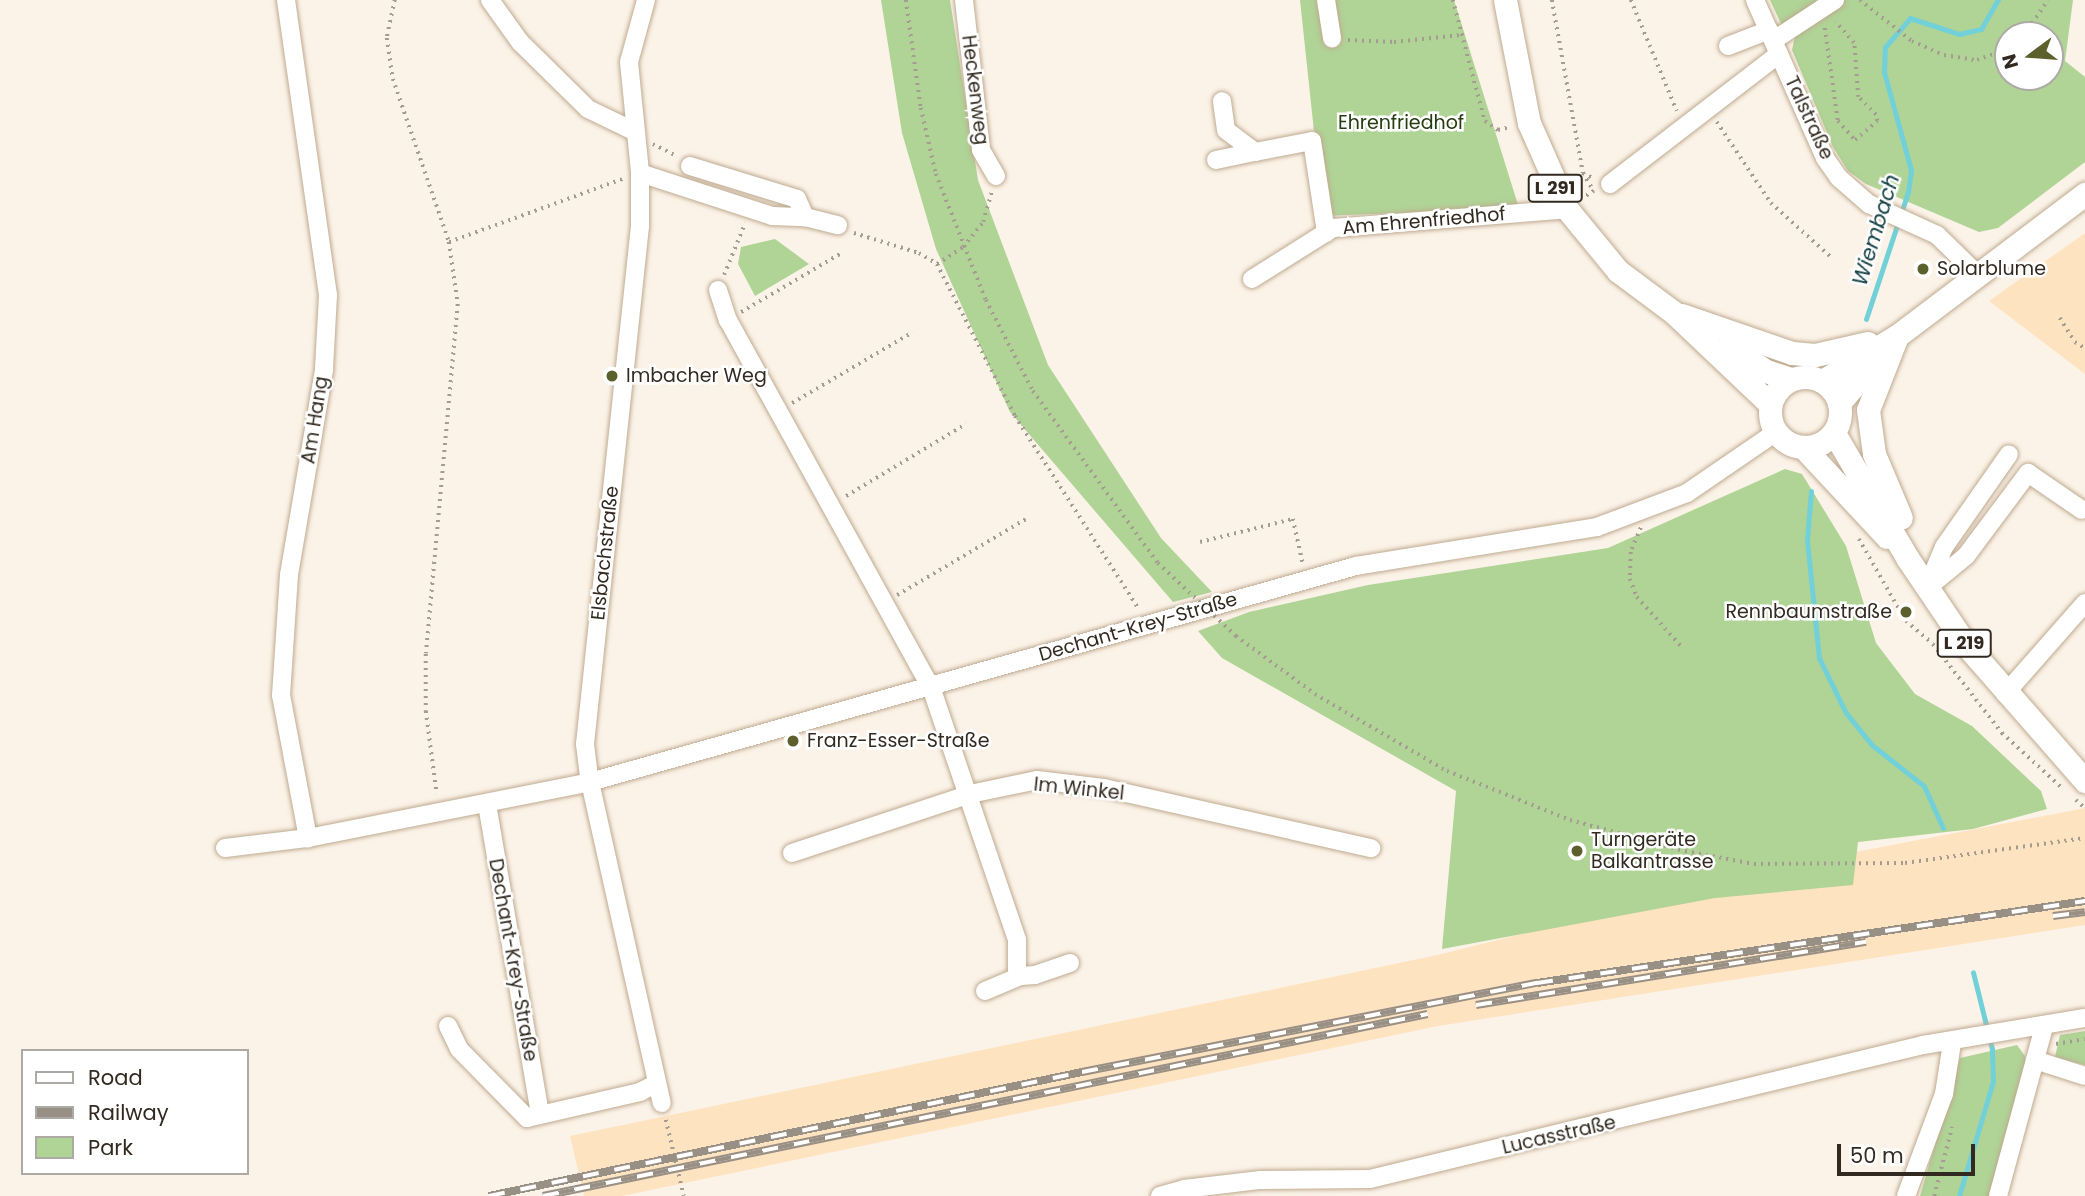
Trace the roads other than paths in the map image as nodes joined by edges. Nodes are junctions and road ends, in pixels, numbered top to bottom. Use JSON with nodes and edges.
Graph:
{"nodes":[{"id":1,"x":286,"y":0,"type":"edge"},
{"id":2,"x":490,"y":0,"type":"edge"},
{"id":3,"x":646,"y":0,"type":"edge"},
{"id":4,"x":964,"y":0,"type":"edge"},
{"id":5,"x":1326,"y":0,"type":"edge"},
{"id":6,"x":1505,"y":0,"type":"edge"},
{"id":7,"x":1755,"y":0,"type":"edge"},
{"id":8,"x":1830,"y":5,"type":"edge"},
{"id":9,"x":1332,"y":39,"type":"road end"},
{"id":10,"x":1774,"y":41,"type":"junction"},
{"id":11,"x":1728,"y":46,"type":"dead end"},
{"id":12,"x":1222,"y":101,"type":"dead end"},
{"id":13,"x":634,"y":131,"type":"junction"},
{"id":14,"x":1255,"y":152,"type":"junction"},
{"id":15,"x":1216,"y":160,"type":"dead end"},
{"id":16,"x":690,"y":166,"type":"dead end"},
{"id":17,"x":640,"y":173,"type":"junction"},
{"id":18,"x":996,"y":176,"type":"road end"},
{"id":19,"x":1607,"y":183,"type":"road end"},
{"id":20,"x":2085,"y":194,"type":"edge"},
{"id":21,"x":2085,"y":205,"type":"edge"},
{"id":22,"x":1567,"y":209,"type":"junction"},
{"id":23,"x":805,"y":216,"type":"junction"},
{"id":24,"x":2057,"y":216,"type":"junction"},
{"id":25,"x":838,"y":225,"type":"road end"},
{"id":26,"x":1326,"y":233,"type":"junction"},
{"id":27,"x":1977,"y":274,"type":"junction"},
{"id":28,"x":1252,"y":279,"type":"dead end"},
{"id":29,"x":718,"y":290,"type":"road end"},
{"id":30,"x":1673,"y":312,"type":"junction"},
{"id":31,"x":1897,"y":336,"type":"junction"},
{"id":32,"x":1790,"y":379,"type":"junction"},
{"id":33,"x":1822,"y":381,"type":"junction"},
{"id":34,"x":1839,"y":403,"type":"junction"},
{"id":35,"x":1770,"y":404,"type":"junction"},
{"id":36,"x":1776,"y":432,"type":"junction"},
{"id":37,"x":1834,"y":433,"type":"junction"},
{"id":38,"x":1803,"y":447,"type":"junction"},
{"id":39,"x":2009,"y":454,"type":"dead end"},
{"id":40,"x":2082,"y":510,"type":"dead end"},
{"id":41,"x":1908,"y":559,"type":"junction"},
{"id":42,"x":1927,"y":588,"type":"junction"},
{"id":43,"x":2085,"y":603,"type":"edge"},
{"id":44,"x":931,"y":687,"type":"junction"},
{"id":45,"x":2005,"y":694,"type":"junction"},
{"id":46,"x":2085,"y":781,"type":"edge"},
{"id":47,"x":590,"y":782,"type":"junction"},
{"id":48,"x":967,"y":795,"type":"junction"},
{"id":49,"x":487,"y":804,"type":"junction"},
{"id":50,"x":308,"y":838,"type":"junction"},
{"id":51,"x":225,"y":848,"type":"dead end"},
{"id":52,"x":1371,"y":848,"type":"dead end"},
{"id":53,"x":792,"y":853,"type":"dead end"},
{"id":54,"x":1070,"y":963,"type":"dead end"},
{"id":55,"x":1021,"y":976,"type":"junction"},
{"id":56,"x":985,"y":991,"type":"dead end"},
{"id":57,"x":2085,"y":1018,"type":"edge"},
{"id":58,"x":448,"y":1026,"type":"dead end"},
{"id":59,"x":2044,"y":1027,"type":"junction"},
{"id":60,"x":1960,"y":1042,"type":"junction"},
{"id":61,"x":2039,"y":1054,"type":"junction"},
{"id":62,"x":2085,"y":1076,"type":"edge"},
{"id":63,"x":657,"y":1083,"type":"junction"},
{"id":64,"x":662,"y":1103,"type":"road end"},
{"id":65,"x":540,"y":1115,"type":"junction"},
{"id":66,"x":1160,"y":1196,"type":"edge"},
{"id":67,"x":1906,"y":1196,"type":"edge"},
{"id":68,"x":1998,"y":1196,"type":"edge"}],
"edges":[{"from":1,"to":50,"type":"street","name":"Am Hang"},
{"from":2,"to":13,"type":"street"},
{"from":3,"to":13,"type":"street","name":"Elsbachstraße"},
{"from":4,"to":18,"type":"street","name":"Heckenweg"},
{"from":5,"to":9,"type":"street"},
{"from":6,"to":22,"type":"main road","number":"L 291"},
{"from":7,"to":10,"type":"street","name":"Talstraße"},
{"from":8,"to":10,"type":"street"},
{"from":10,"to":11,"type":"street"},
{"from":10,"to":19,"type":"street","name":"Talstraße"},
{"from":10,"to":27,"type":"street","name":"Talstraße"},
{"from":12,"to":14,"type":"street"},
{"from":13,"to":17,"type":"street","name":"Elsbachstraße"},
{"from":14,"to":15,"type":"street"},
{"from":14,"to":26,"type":"street"},
{"from":16,"to":23,"type":"street"},
{"from":17,"to":23,"type":"street"},
{"from":17,"to":47,"type":"street","name":"Elsbachstraße"},
{"from":20,"to":24,"type":"main road","number":"L 219"},
{"from":21,"to":24,"type":"street"},
{"from":22,"to":26,"type":"street","name":"Am Ehrenfriedhof"},
{"from":22,"to":30,"type":"main road","number":"L 291"},
{"from":23,"to":25,"type":"street"},
{"from":24,"to":27,"type":"main road","number":"L 219"},
{"from":26,"to":28,"type":"street","name":"Am Ehrenfriedhof"},
{"from":27,"to":31,"type":"main road","number":"L 219"},
{"from":29,"to":44,"type":"street"},
{"from":30,"to":31,"type":"main road"},
{"from":30,"to":32,"type":"main road","number":"L 291"},
{"from":30,"to":35,"type":"main road","number":"L 291"},
{"from":31,"to":33,"type":"main road","number":"L 219"},
{"from":31,"to":34,"type":"main road","number":"L 219"},
{"from":31,"to":41,"type":"main road","number":"L 219"},
{"from":32,"to":33,"type":"main road"},
{"from":32,"to":35,"type":"main road"},
{"from":33,"to":34,"type":"main road"},
{"from":34,"to":37,"type":"main road"},
{"from":35,"to":36,"type":"main road"},
{"from":36,"to":38,"type":"main road"},
{"from":36,"to":44,"type":"street","name":"Dechant-Krey-Straße"},
{"from":37,"to":38,"type":"main road"},
{"from":37,"to":41,"type":"main road","number":"L 219"},
{"from":38,"to":41,"type":"main road","number":"L 219"},
{"from":39,"to":42,"type":"street"},
{"from":40,"to":42,"type":"street"},
{"from":41,"to":42,"type":"main road","number":"L 219"},
{"from":42,"to":45,"type":"main road","number":"L 219"},
{"from":43,"to":45,"type":"street"},
{"from":44,"to":47,"type":"street","name":"Dechant-Krey-Straße"},
{"from":44,"to":48,"type":"street"},
{"from":45,"to":46,"type":"main road","number":"L 219"},
{"from":47,"to":49,"type":"street","name":"Dechant-Krey-Straße"},
{"from":47,"to":63,"type":"street","name":"Elsbachstraße"},
{"from":48,"to":52,"type":"street","name":"Im Winkel"},
{"from":48,"to":53,"type":"street","name":"Im Winkel"},
{"from":48,"to":55,"type":"street"},
{"from":49,"to":50,"type":"street","name":"Dechant-Krey-Straße"},
{"from":49,"to":65,"type":"street","name":"Dechant-Krey-Straße"},
{"from":50,"to":51,"type":"street","name":"Dechant-Krey-Straße"},
{"from":54,"to":55,"type":"street"},
{"from":55,"to":56,"type":"street"},
{"from":57,"to":59,"type":"street","name":"Lucasstraße"},
{"from":58,"to":65,"type":"street"},
{"from":59,"to":60,"type":"street","name":"Lucasstraße"},
{"from":59,"to":61,"type":"street"},
{"from":60,"to":66,"type":"street","name":"Lucasstraße"},
{"from":60,"to":67,"type":"street"},
{"from":61,"to":62,"type":"street"},
{"from":61,"to":68,"type":"street"},
{"from":63,"to":64,"type":"street","name":"Elsbachstraße"},
{"from":63,"to":65,"type":"street"}]}
